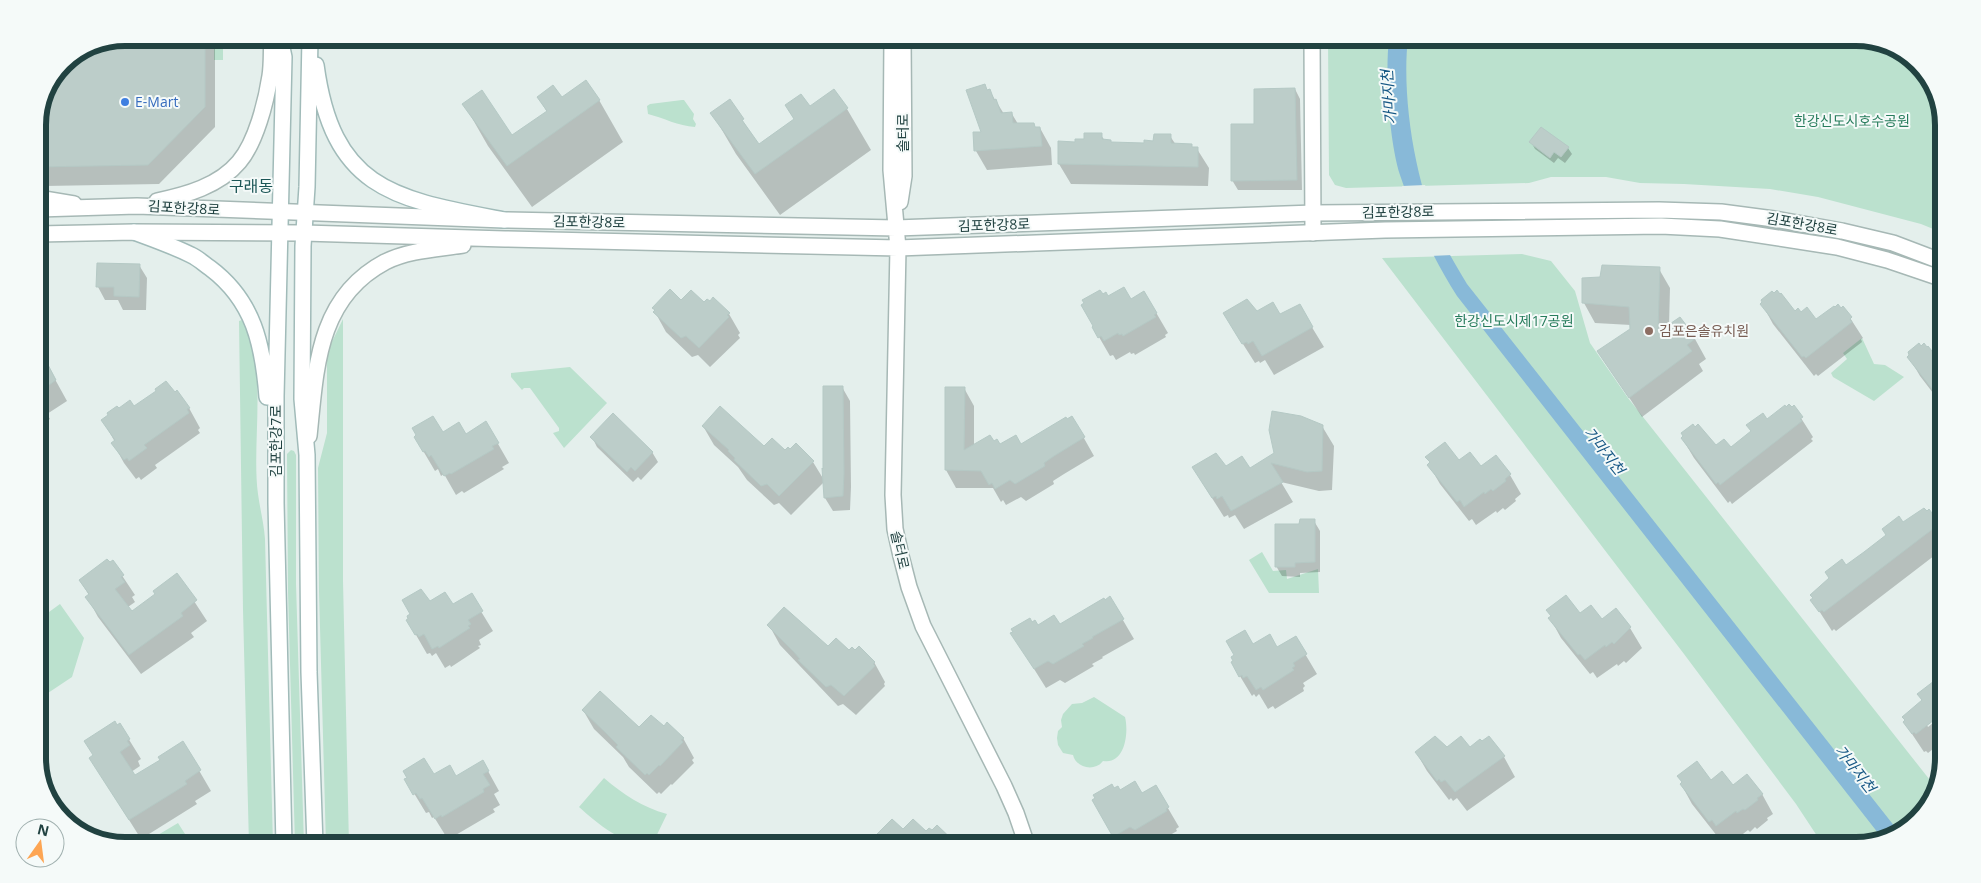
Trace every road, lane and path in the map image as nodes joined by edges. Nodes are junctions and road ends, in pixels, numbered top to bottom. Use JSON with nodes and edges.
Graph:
{"nodes":[{"id":1,"x":272,"y":46,"type":"edge"},
{"id":2,"x":282,"y":46,"type":"edge"},
{"id":3,"x":311,"y":46,"type":"edge"},
{"id":4,"x":312,"y":46,"type":"edge"},
{"id":5,"x":892,"y":46,"type":"edge"},
{"id":6,"x":903,"y":46,"type":"edge"},
{"id":7,"x":1312,"y":46,"type":"edge"},
{"id":8,"x":46,"y":199,"type":"edge"},
{"id":9,"x":138,"y":206,"type":"junction"},
{"id":10,"x":93,"y":207,"type":"junction"},
{"id":11,"x":46,"y":209,"type":"edge"},
{"id":12,"x":280,"y":212,"type":"junction"},
{"id":13,"x":1314,"y":212,"type":"junction"},
{"id":14,"x":304,"y":213,"type":"junction"},
{"id":15,"x":504,"y":220,"type":"junction"},
{"id":16,"x":896,"y":228,"type":"junction"},
{"id":17,"x":134,"y":232,"type":"junction"},
{"id":18,"x":279,"y":233,"type":"junction"},
{"id":19,"x":304,"y":233,"type":"junction"},
{"id":20,"x":1313,"y":233,"type":"junction"},
{"id":21,"x":46,"y":234,"type":"edge"},
{"id":22,"x":505,"y":240,"type":"junction"},
{"id":23,"x":898,"y":248,"type":"junction"},
{"id":24,"x":1935,"y":259,"type":"edge"},
{"id":25,"x":1935,"y":276,"type":"edge"},
{"id":26,"x":307,"y":455,"type":"junction"},
{"id":27,"x":276,"y":503,"type":"junction"},
{"id":28,"x":284,"y":837,"type":"edge"},
{"id":29,"x":314,"y":837,"type":"edge"},
{"id":30,"x":1025,"y":837,"type":"edge"}],
"edges":[{"from":1,"to":9,"type":"street"},
{"from":2,"to":12,"type":"street","name":"김포한강7로"},
{"from":3,"to":14,"type":"street","name":"김포한강7로"},
{"from":4,"to":15,"type":"street"},
{"from":5,"to":16,"type":"street","name":"솔터로"},
{"from":6,"to":16,"type":"street","name":"솔터로"},
{"from":7,"to":13,"type":"street"},
{"from":8,"to":10,"type":"street"},
{"from":9,"to":10,"type":"street","name":"김포한강8로"},
{"from":9,"to":12,"type":"street","name":"김포한강8로"},
{"from":10,"to":11,"type":"street","name":"김포한강8로"},
{"from":12,"to":14,"type":"street","name":"김포한강8로"},
{"from":12,"to":18,"type":"street","name":"김포한강7로"},
{"from":13,"to":16,"type":"street","name":"김포한강8로"},
{"from":13,"to":20,"type":"street"},
{"from":13,"to":24,"type":"street","name":"김포한강8로"},
{"from":14,"to":15,"type":"street","name":"김포한강8로"},
{"from":14,"to":19,"type":"street","name":"김포한강7로"},
{"from":15,"to":16,"type":"street","name":"김포한강8로"},
{"from":16,"to":23,"type":"street","name":"솔터로"},
{"from":17,"to":18,"type":"street","name":"김포한강8로"},
{"from":17,"to":21,"type":"street","name":"김포한강8로"},
{"from":17,"to":27,"type":"street"},
{"from":18,"to":19,"type":"street","name":"김포한강8로"},
{"from":18,"to":27,"type":"street","name":"김포한강7로"},
{"from":19,"to":22,"type":"street","name":"김포한강8로"},
{"from":19,"to":26,"type":"street","name":"김포한강7로"},
{"from":20,"to":23,"type":"street","name":"김포한강8로"},
{"from":20,"to":25,"type":"street","name":"김포한강8로"},
{"from":22,"to":23,"type":"street","name":"김포한강8로"},
{"from":22,"to":26,"type":"street"},
{"from":23,"to":30,"type":"street","name":"솔터로"},
{"from":26,"to":29,"type":"street","name":"김포한강7로"},
{"from":27,"to":28,"type":"street","name":"김포한강7로"}]}
